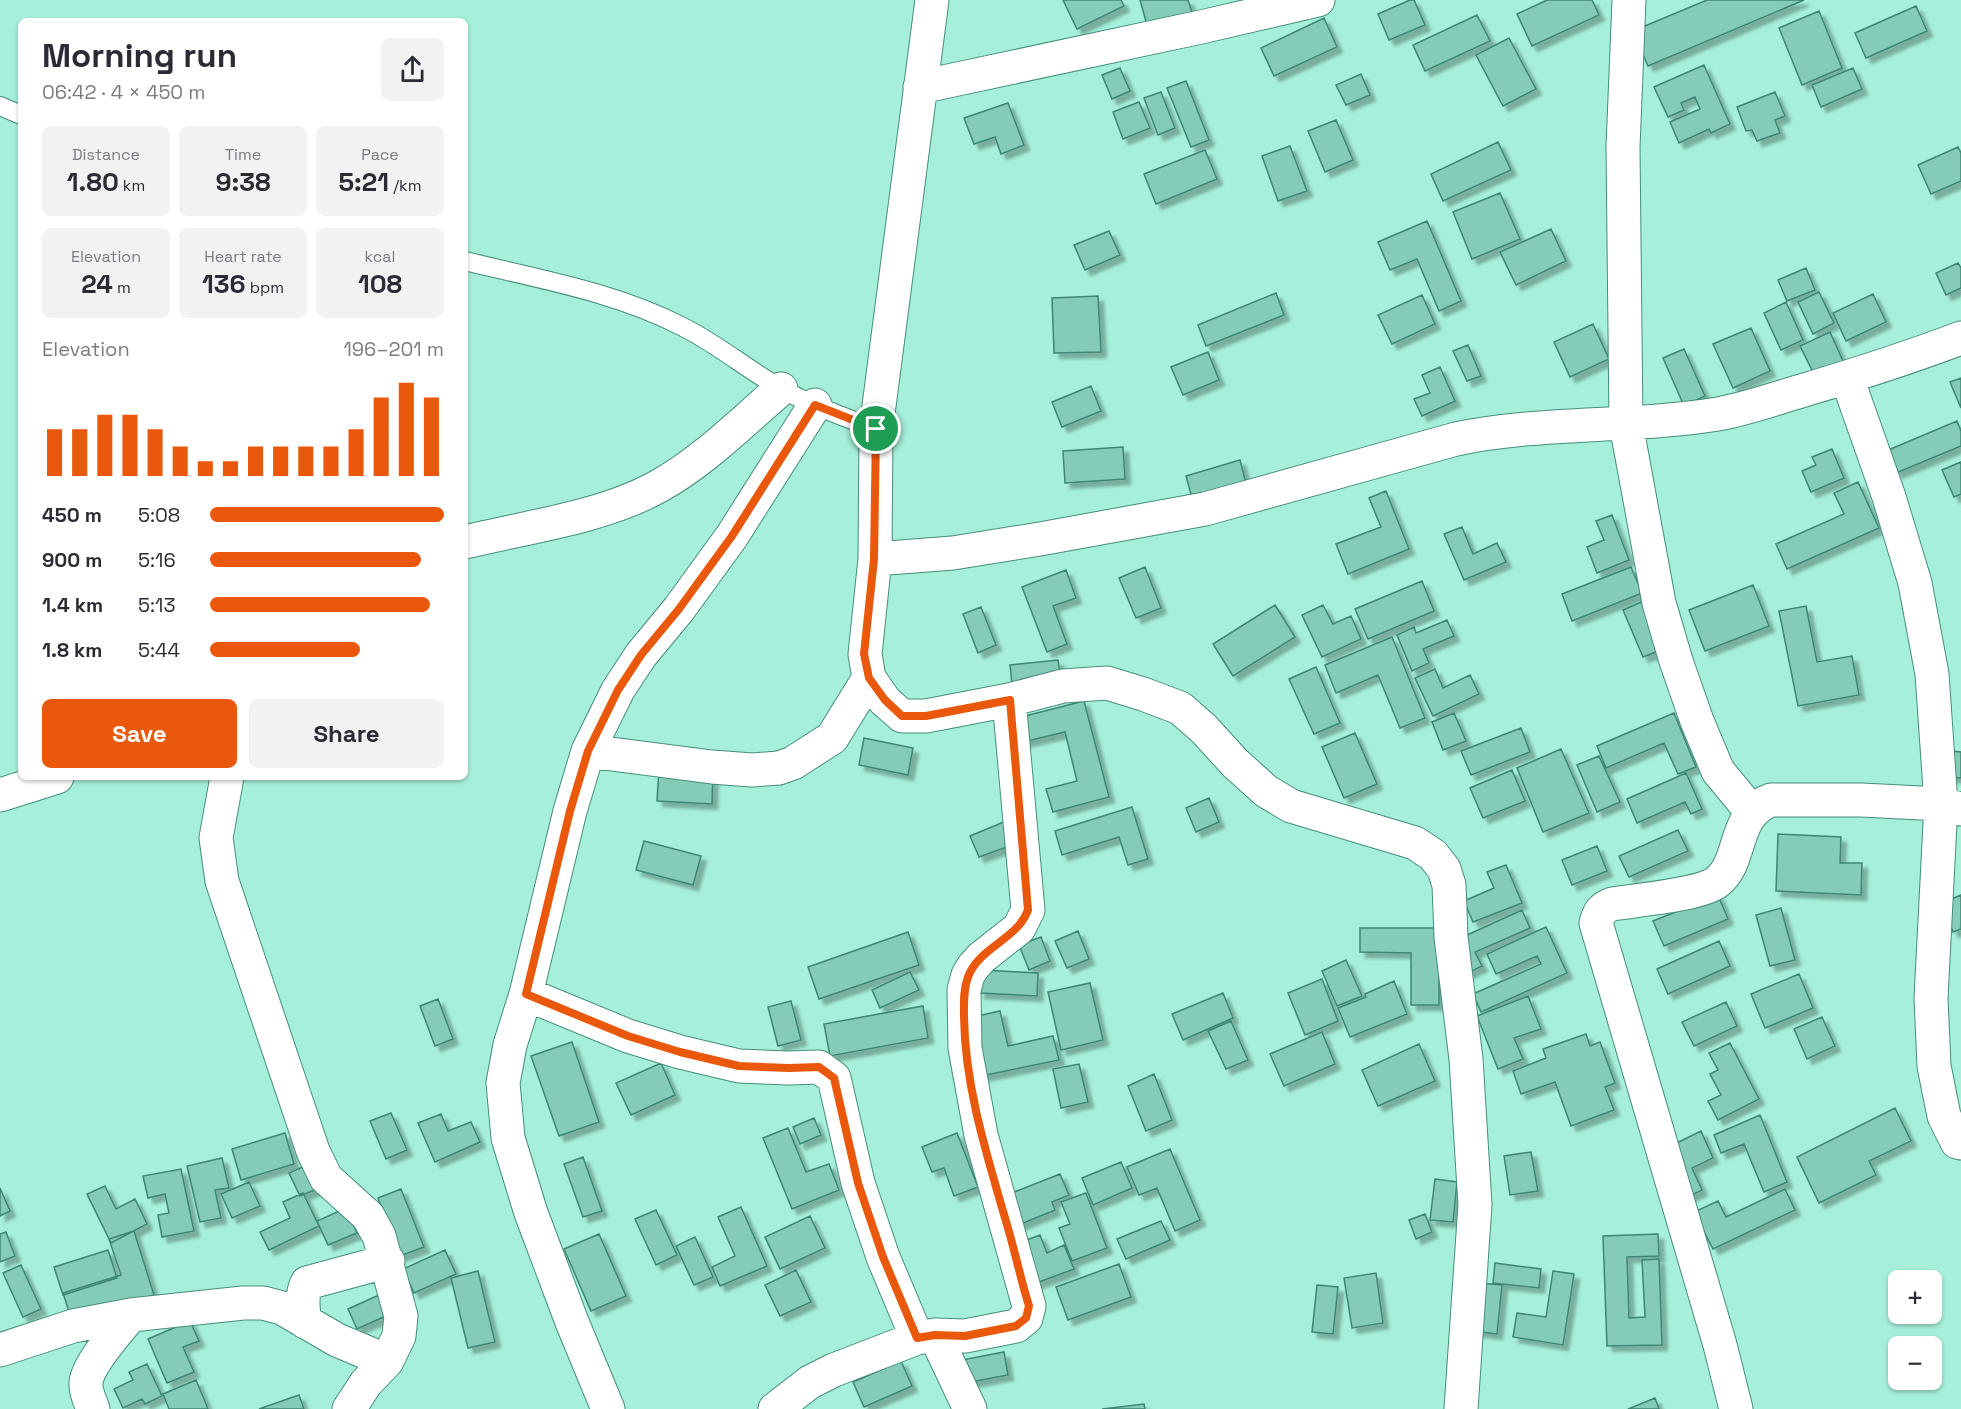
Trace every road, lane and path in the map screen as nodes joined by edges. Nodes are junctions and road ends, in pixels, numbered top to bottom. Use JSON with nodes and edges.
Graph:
{"nodes":[{"id":1,"x":932,"y":0,"type":"edge"},
{"id":2,"x":1318,"y":0,"type":"edge"},
{"id":3,"x":1629,"y":0,"type":"edge"},
{"id":4,"x":920,"y":87,"type":"junction"},
{"id":5,"x":0,"y":106,"type":"edge"},
{"id":6,"x":18,"y":114,"type":"edge"},
{"id":7,"x":468,"y":262,"type":"edge"},
{"id":8,"x":1961,"y":338,"type":"edge"},
{"id":9,"x":1847,"y":378,"type":"junction"},
{"id":10,"x":781,"y":389,"type":"junction"},
{"id":11,"x":815,"y":405,"type":"junction"},
{"id":12,"x":1626,"y":424,"type":"junction"},
{"id":13,"x":876,"y":429,"type":"junction"},
{"id":14,"x":468,"y":541,"type":"edge"},
{"id":15,"x":874,"y":559,"type":"junction"},
{"id":16,"x":869,"y":678,"type":"junction"},
{"id":17,"x":1010,"y":700,"type":"junction"},
{"id":18,"x":588,"y":751,"type":"junction"},
{"id":19,"x":48,"y":780,"type":"edge"},
{"id":20,"x":226,"y":780,"type":"edge"},
{"id":21,"x":0,"y":795,"type":"edge"},
{"id":22,"x":1951,"y":806,"type":"edge"},
{"id":23,"x":1751,"y":811,"type":"junction"},
{"id":24,"x":526,"y":994,"type":"junction"},
{"id":25,"x":1961,"y":1143,"type":"edge"},
{"id":26,"x":388,"y":1261,"type":"junction"},
{"id":27,"x":132,"y":1315,"type":"junction"},
{"id":28,"x":305,"y":1322,"type":"junction"},
{"id":29,"x":926,"y":1337,"type":"junction"},
{"id":30,"x":0,"y":1350,"type":"edge"},
{"id":31,"x":387,"y":1361,"type":"junction"},
{"id":32,"x":93,"y":1409,"type":"edge"},
{"id":33,"x":349,"y":1409,"type":"edge"},
{"id":34,"x":608,"y":1409,"type":"edge"},
{"id":35,"x":775,"y":1409,"type":"edge"},
{"id":36,"x":970,"y":1409,"type":"edge"},
{"id":37,"x":1461,"y":1409,"type":"edge"},
{"id":38,"x":1736,"y":1409,"type":"edge"}],
"edges":[{"from":1,"to":4,"type":"street"},
{"from":2,"to":4,"type":"street"},
{"from":3,"to":12,"type":"street"},
{"from":4,"to":13,"type":"street"},
{"from":5,"to":6,"type":"lane"},
{"from":7,"to":10,"type":"lane"},
{"from":8,"to":9,"type":"street"},
{"from":9,"to":12,"type":"street"},
{"from":9,"to":22,"type":"street"},
{"from":10,"to":11,"type":"lane"},
{"from":10,"to":14,"type":"street"},
{"from":11,"to":13,"type":"lane"},
{"from":11,"to":18,"type":"street"},
{"from":12,"to":15,"type":"street"},
{"from":12,"to":23,"type":"street"},
{"from":13,"to":15,"type":"street"},
{"from":15,"to":16,"type":"street"},
{"from":16,"to":17,"type":"street"},
{"from":16,"to":18,"type":"street"},
{"from":17,"to":29,"type":"street"},
{"from":17,"to":37,"type":"street"},
{"from":18,"to":24,"type":"street"},
{"from":19,"to":21,"type":"street"},
{"from":20,"to":26,"type":"street"},
{"from":22,"to":23,"type":"street"},
{"from":22,"to":25,"type":"street"},
{"from":23,"to":38,"type":"street"},
{"from":24,"to":29,"type":"street"},
{"from":24,"to":34,"type":"street"},
{"from":26,"to":28,"type":"street"},
{"from":26,"to":31,"type":"street"},
{"from":27,"to":28,"type":"street"},
{"from":27,"to":30,"type":"street"},
{"from":27,"to":32,"type":"street"},
{"from":28,"to":31,"type":"street"},
{"from":29,"to":35,"type":"street"},
{"from":29,"to":36,"type":"street"},
{"from":31,"to":33,"type":"street"}]}
